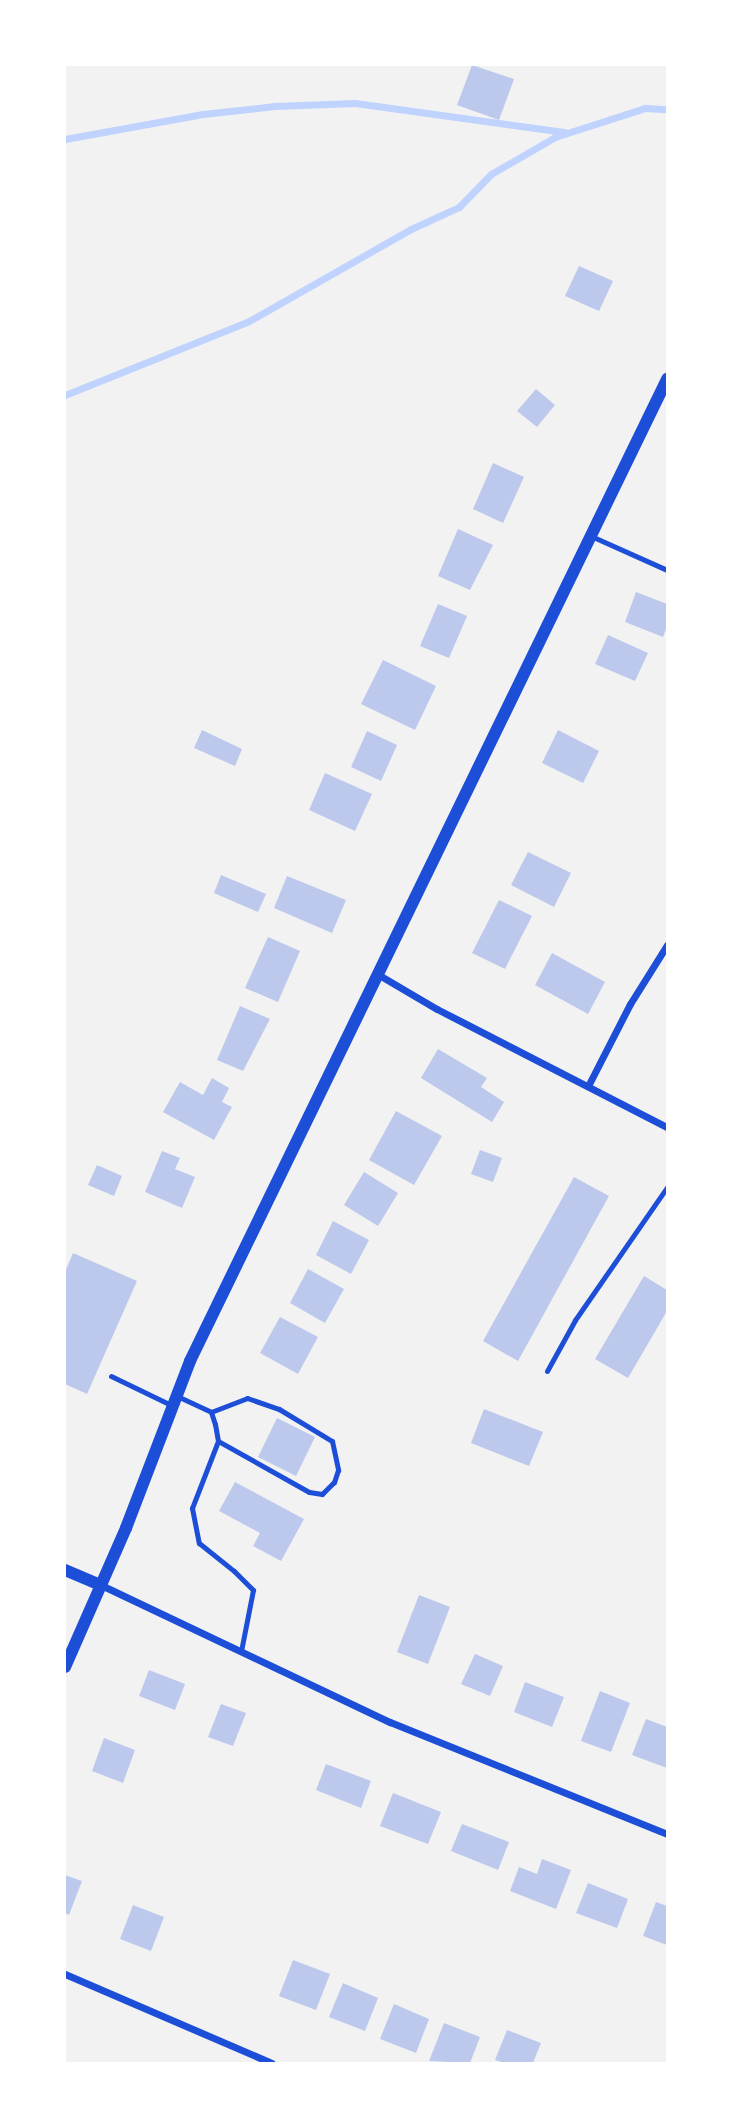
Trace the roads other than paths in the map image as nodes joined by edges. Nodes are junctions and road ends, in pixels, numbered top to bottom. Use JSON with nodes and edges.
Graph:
{"nodes":[{"id":1,"x":667,"y":379,"type":"edge"},
{"id":2,"x":591,"y":536,"type":"junction"},
{"id":3,"x":667,"y":570,"type":"edge"},
{"id":4,"x":667,"y":944,"type":"edge"},
{"id":5,"x":379,"y":975,"type":"junction"},
{"id":6,"x":589,"y":1086,"type":"junction"},
{"id":7,"x":667,"y":1127,"type":"edge"},
{"id":8,"x":667,"y":1187,"type":"edge"},
{"id":9,"x":547,"y":1371,"type":"dead end"},
{"id":10,"x":111,"y":1376,"type":"dead end"},
{"id":11,"x":175,"y":1401,"type":"junction"},
{"id":12,"x":211,"y":1412,"type":"junction"},
{"id":13,"x":218,"y":1441,"type":"junction"},
{"id":14,"x":65,"y":1570,"type":"edge"},
{"id":15,"x":101,"y":1586,"type":"junction"},
{"id":16,"x":241,"y":1651,"type":"junction"},
{"id":17,"x":65,"y":1667,"type":"edge"},
{"id":18,"x":667,"y":1834,"type":"edge"},
{"id":19,"x":65,"y":1974,"type":"edge"},
{"id":20,"x":272,"y":2063,"type":"edge"}],
"edges":[{"from":1,"to":2,"type":"street"},
{"from":2,"to":3,"type":"lane"},
{"from":2,"to":5,"type":"street"},
{"from":4,"to":6,"type":"street"},
{"from":5,"to":6,"type":"street"},
{"from":5,"to":11,"type":"street"},
{"from":6,"to":7,"type":"street"},
{"from":8,"to":9,"type":"lane"},
{"from":10,"to":11,"type":"lane"},
{"from":11,"to":12,"type":"lane"},
{"from":11,"to":15,"type":"street"},
{"from":12,"to":13,"type":"lane"},
{"from":12,"to":13,"type":"lane"},
{"from":13,"to":16,"type":"lane"},
{"from":14,"to":15,"type":"street"},
{"from":15,"to":16,"type":"street"},
{"from":15,"to":17,"type":"street"},
{"from":16,"to":18,"type":"street"},
{"from":19,"to":20,"type":"street"}]}
